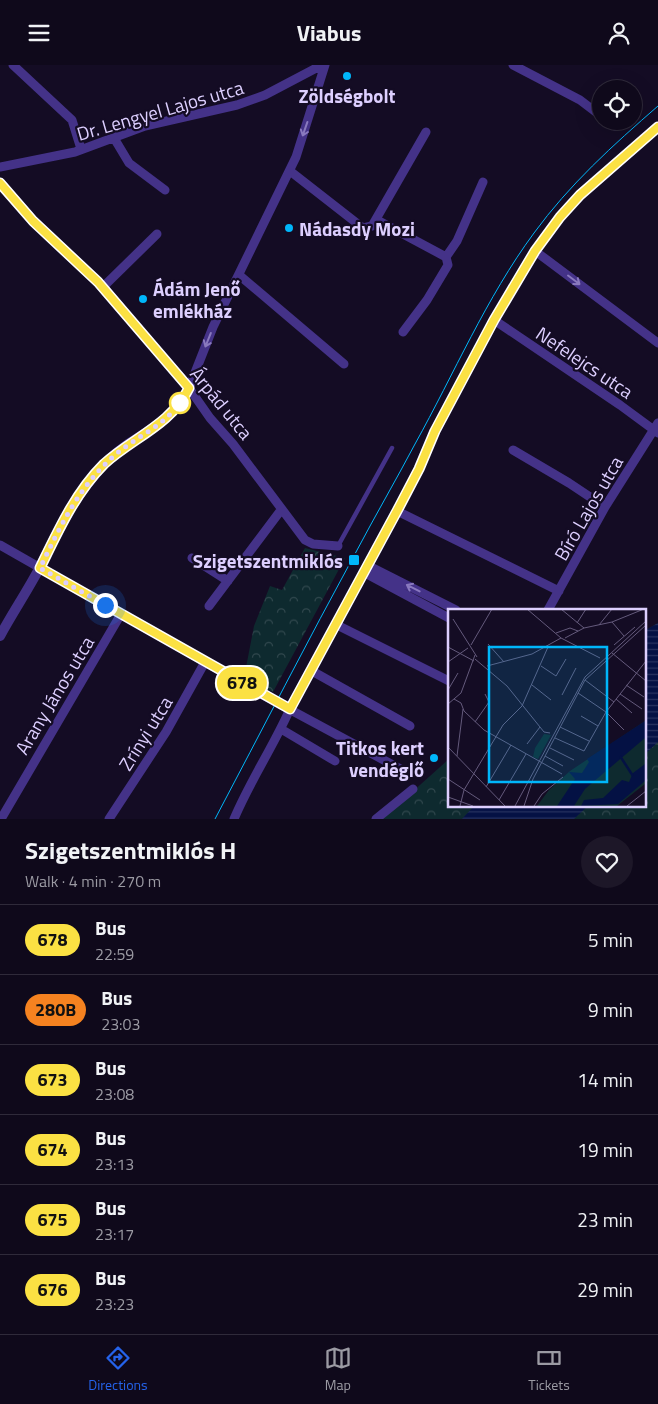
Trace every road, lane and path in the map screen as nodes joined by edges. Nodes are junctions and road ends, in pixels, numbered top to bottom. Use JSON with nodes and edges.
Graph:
{"nodes":[{"id":1,"x":13,"y":65,"type":"edge"},
{"id":2,"x":324,"y":65,"type":"edge"},
{"id":3,"x":513,"y":65,"type":"edge"},
{"id":4,"x":305,"y":74,"type":"junction"},
{"id":5,"x":319,"y":82,"type":"junction"},
{"id":6,"x":592,"y":109,"type":"edge"},
{"id":7,"x":658,"y":127,"type":"edge"},
{"id":8,"x":426,"y":132,"type":"dead end"},
{"id":9,"x":114,"y":138,"type":"junction"},
{"id":10,"x":81,"y":149,"type":"junction"},
{"id":11,"x":0,"y":167,"type":"edge"},
{"id":12,"x":290,"y":171,"type":"junction"},
{"id":13,"x":483,"y":182,"type":"dead end"},
{"id":14,"x":0,"y":183,"type":"edge"},
{"id":15,"x":165,"y":190,"type":"dead end"},
{"id":16,"x":377,"y":220,"type":"junction"},
{"id":17,"x":157,"y":234,"type":"dead end"},
{"id":18,"x":535,"y":251,"type":"junction"},
{"id":19,"x":446,"y":257,"type":"junction"},
{"id":20,"x":239,"y":275,"type":"junction"},
{"id":21,"x":103,"y":287,"type":"junction"},
{"id":22,"x":494,"y":320,"type":"junction"},
{"id":23,"x":403,"y":332,"type":"dead end"},
{"id":24,"x":658,"y":343,"type":"edge"},
{"id":25,"x":344,"y":363,"type":"dead end"},
{"id":26,"x":189,"y":388,"type":"junction"},
{"id":27,"x":657,"y":428,"type":"edge"},
{"id":28,"x":392,"y":448,"type":"dead end"},
{"id":29,"x":513,"y":449,"type":"dead end"},
{"id":30,"x":605,"y":507,"type":"junction"},
{"id":31,"x":281,"y":510,"type":"junction"},
{"id":32,"x":397,"y":511,"type":"junction"},
{"id":33,"x":0,"y":545,"type":"edge"},
{"id":34,"x":338,"y":546,"type":"joint"},
{"id":35,"x":192,"y":558,"type":"dead end"},
{"id":36,"x":40,"y":568,"type":"junction"},
{"id":37,"x":367,"y":569,"type":"junction"},
{"id":38,"x":228,"y":581,"type":"junction"},
{"id":39,"x":559,"y":591,"type":"junction"},
{"id":40,"x":209,"y":606,"type":"dead end"},
{"id":41,"x":454,"y":609,"type":"edge"},
{"id":42,"x":549,"y":609,"type":"edge"},
{"id":43,"x":121,"y":614,"type":"junction"},
{"id":44,"x":448,"y":617,"type":"edge"},
{"id":45,"x":337,"y":625,"type":"junction"},
{"id":46,"x":0,"y":636,"type":"edge"},
{"id":47,"x":205,"y":662,"type":"junction"},
{"id":48,"x":312,"y":671,"type":"junction"},
{"id":49,"x":448,"y":680,"type":"edge"},
{"id":50,"x":290,"y":709,"type":"junction"},
{"id":51,"x":410,"y":726,"type":"dead end"},
{"id":52,"x":281,"y":729,"type":"junction"},
{"id":53,"x":335,"y":761,"type":"dead end"},
{"id":54,"x":406,"y":772,"type":"dead end"},
{"id":55,"x":413,"y":789,"type":"dead end"},
{"id":56,"x":1,"y":819,"type":"edge"},
{"id":57,"x":109,"y":819,"type":"edge"},
{"id":58,"x":234,"y":819,"type":"edge"},
{"id":59,"x":376,"y":819,"type":"edge"}],
"edges":[{"from":1,"to":10,"type":"street"},
{"from":2,"to":4,"type":"street","name":"Dr. Lengyel Lajos utca"},
{"from":2,"to":5,"type":"street"},
{"from":3,"to":6,"type":"street"},
{"from":4,"to":5,"type":"street"},
{"from":4,"to":9,"type":"street","name":"Dr. Lengyel Lajos utca"},
{"from":5,"to":12,"type":"street","one_way":true},
{"from":7,"to":18,"type":"street"},
{"from":8,"to":16,"type":"street"},
{"from":9,"to":10,"type":"street","name":"Dr. Lengyel Lajos utca"},
{"from":9,"to":15,"type":"street"},
{"from":10,"to":11,"type":"street","name":"Dr. Lengyel Lajos utca"},
{"from":12,"to":16,"type":"street"},
{"from":12,"to":20,"type":"street"},
{"from":13,"to":19,"type":"street"},
{"from":14,"to":21,"type":"street","name":"Árpád utca"},
{"from":16,"to":19,"type":"street"},
{"from":17,"to":21,"type":"street"},
{"from":18,"to":22,"type":"street"},
{"from":18,"to":24,"type":"street","one_way":true},
{"from":19,"to":23,"type":"street"},
{"from":20,"to":25,"type":"street"},
{"from":20,"to":26,"type":"street","one_way":true},
{"from":21,"to":26,"type":"street","name":"Árpád utca"},
{"from":22,"to":27,"type":"street","name":"Nefelejcs utca"},
{"from":22,"to":32,"type":"street"},
{"from":26,"to":31,"type":"street","name":"Árpád utca"},
{"from":26,"to":36,"type":"street"},
{"from":27,"to":30,"type":"street","name":"Bíró Lajos utca"},
{"from":28,"to":34,"type":"lane"},
{"from":29,"to":30,"type":"street"},
{"from":30,"to":39,"type":"street","name":"Bíró Lajos utca"},
{"from":31,"to":34,"type":"street","name":"Árpád utca"},
{"from":31,"to":38,"type":"street"},
{"from":32,"to":37,"type":"street"},
{"from":32,"to":39,"type":"street"},
{"from":33,"to":36,"type":"street"},
{"from":35,"to":38,"type":"street"},
{"from":36,"to":43,"type":"street"},
{"from":36,"to":46,"type":"street"},
{"from":41,"to":37,"type":"street","one_way":true},
{"from":37,"to":44,"type":"street"},
{"from":37,"to":45,"type":"street"},
{"from":38,"to":40,"type":"street"},
{"from":39,"to":42,"type":"street","name":"Bíró Lajos utca"},
{"from":43,"to":47,"type":"street"},
{"from":43,"to":56,"type":"street","name":"Arany János utca"},
{"from":45,"to":48,"type":"street"},
{"from":45,"to":49,"type":"street"},
{"from":47,"to":50,"type":"street"},
{"from":47,"to":57,"type":"street","name":"Zrínyi utca"},
{"from":48,"to":50,"type":"street"},
{"from":48,"to":51,"type":"street"},
{"from":50,"to":52,"type":"street"},
{"from":50,"to":54,"type":"street"},
{"from":52,"to":53,"type":"street"},
{"from":52,"to":58,"type":"street"},
{"from":55,"to":59,"type":"street"}]}
